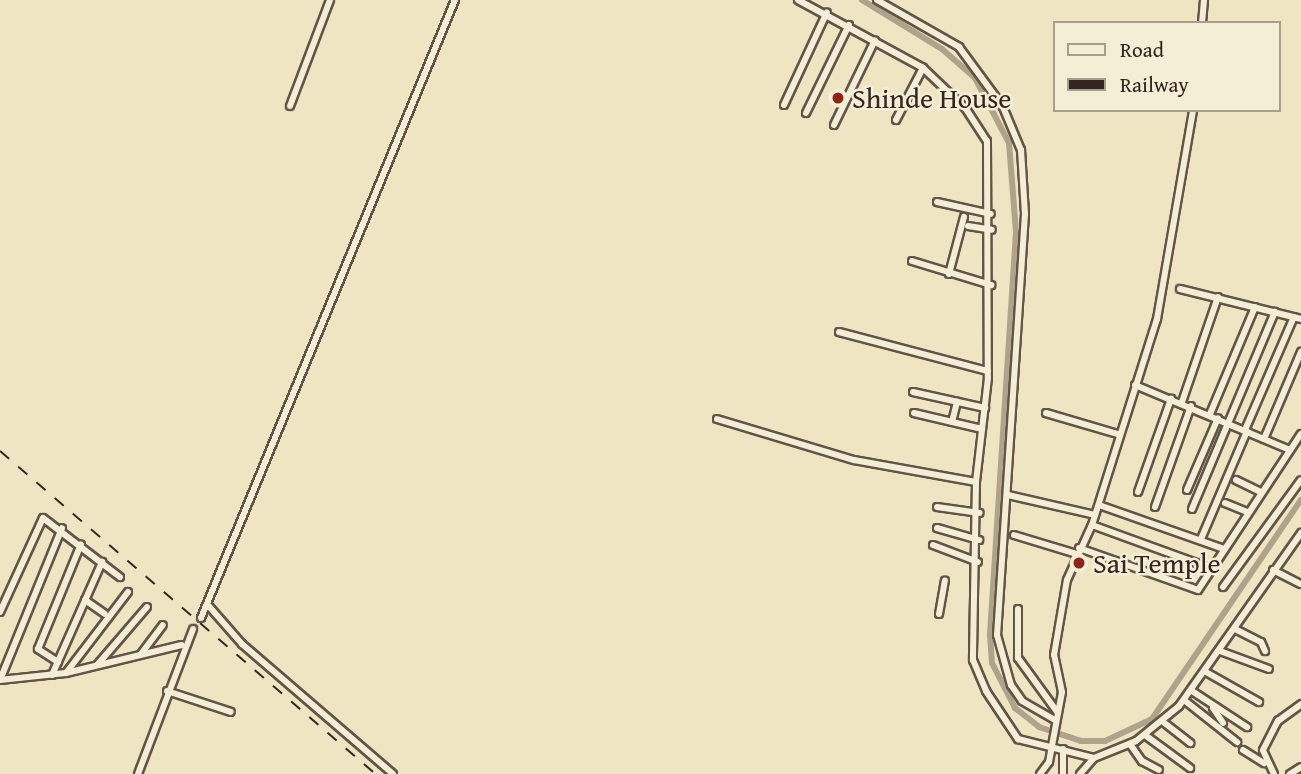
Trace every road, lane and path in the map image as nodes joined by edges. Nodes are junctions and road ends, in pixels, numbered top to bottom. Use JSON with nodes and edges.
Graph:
{"nodes":[{"id":1,"x":330,"y":0,"type":"edge"},
{"id":2,"x":455,"y":0,"type":"edge"},
{"id":3,"x":798,"y":0,"type":"edge"},
{"id":4,"x":877,"y":0,"type":"edge"},
{"id":5,"x":1204,"y":0,"type":"edge"},
{"id":6,"x":827,"y":12,"type":"junction"},
{"id":7,"x":1202,"y":21,"type":"edge"},
{"id":8,"x":849,"y":25,"type":"junction"},
{"id":9,"x":875,"y":40,"type":"junction"},
{"id":10,"x":923,"y":68,"type":"junction"},
{"id":11,"x":784,"y":105,"type":"dead end"},
{"id":12,"x":290,"y":106,"type":"dead end"},
{"id":13,"x":1193,"y":112,"type":"edge"},
{"id":14,"x":806,"y":113,"type":"dead end"},
{"id":15,"x":897,"y":120,"type":"dead end"},
{"id":16,"x":834,"y":125,"type":"dead end"},
{"id":17,"x":937,"y":202,"type":"dead end"},
{"id":18,"x":991,"y":214,"type":"junction"},
{"id":19,"x":964,"y":217,"type":"dead end"},
{"id":20,"x":968,"y":226,"type":"dead end"},
{"id":21,"x":992,"y":230,"type":"junction"},
{"id":22,"x":912,"y":261,"type":"dead end"},
{"id":23,"x":949,"y":274,"type":"junction"},
{"id":24,"x":991,"y":285,"type":"junction"},
{"id":25,"x":1180,"y":289,"type":"dead end"},
{"id":26,"x":1218,"y":297,"type":"junction"},
{"id":27,"x":1255,"y":307,"type":"junction"},
{"id":28,"x":1275,"y":312,"type":"junction"},
{"id":29,"x":1297,"y":318,"type":"edge"},
{"id":30,"x":839,"y":332,"type":"dead end"},
{"id":31,"x":1301,"y":352,"type":"edge"},
{"id":32,"x":988,"y":371,"type":"junction"},
{"id":33,"x":1293,"y":373,"type":"junction"},
{"id":34,"x":1301,"y":376,"type":"edge"},
{"id":35,"x":1135,"y":385,"type":"junction"},
{"id":36,"x":914,"y":392,"type":"dead end"},
{"id":37,"x":1171,"y":399,"type":"junction"},
{"id":38,"x":957,"y":401,"type":"junction"},
{"id":39,"x":1182,"y":402,"type":"junction"},
{"id":40,"x":1192,"y":406,"type":"junction"},
{"id":41,"x":985,"y":408,"type":"junction"},
{"id":42,"x":914,"y":412,"type":"dead end"},
{"id":43,"x":1046,"y":413,"type":"dead end"},
{"id":44,"x":1210,"y":414,"type":"junction"},
{"id":45,"x":1218,"y":418,"type":"junction"},
{"id":46,"x":717,"y":419,"type":"dead end"},
{"id":47,"x":952,"y":422,"type":"junction"},
{"id":48,"x":1228,"y":422,"type":"junction"},
{"id":49,"x":982,"y":429,"type":"junction"},
{"id":50,"x":1246,"y":430,"type":"junction"},
{"id":51,"x":1118,"y":434,"type":"junction"},
{"id":52,"x":1301,"y":434,"type":"edge"},
{"id":53,"x":1264,"y":439,"type":"junction"},
{"id":54,"x":1290,"y":450,"type":"junction"},
{"id":55,"x":1236,"y":480,"type":"dead end"},
{"id":56,"x":1301,"y":480,"type":"edge"},
{"id":57,"x":976,"y":482,"type":"junction"},
{"id":58,"x":1187,"y":490,"type":"dead end"},
{"id":59,"x":1138,"y":492,"type":"dead end"},
{"id":60,"x":1261,"y":492,"type":"junction"},
{"id":61,"x":1008,"y":495,"type":"junction"},
{"id":62,"x":1225,"y":503,"type":"dead end"},
{"id":63,"x":1099,"y":505,"type":"junction"},
{"id":64,"x":937,"y":507,"type":"dead end"},
{"id":65,"x":1155,"y":507,"type":"dead end"},
{"id":66,"x":1192,"y":509,"type":"dead end"},
{"id":67,"x":1247,"y":512,"type":"junction"},
{"id":68,"x":980,"y":513,"type":"junction"},
{"id":69,"x":1095,"y":515,"type":"junction"},
{"id":70,"x":1092,"y":525,"type":"junction"},
{"id":71,"x":62,"y":528,"type":"junction"},
{"id":72,"x":937,"y":528,"type":"dead end"},
{"id":73,"x":1301,"y":533,"type":"edge"},
{"id":74,"x":1014,"y":535,"type":"dead end"},
{"id":75,"x":1201,"y":539,"type":"junction"},
{"id":76,"x":979,"y":540,"type":"junction"},
{"id":77,"x":81,"y":544,"type":"junction"},
{"id":78,"x":933,"y":545,"type":"dead end"},
{"id":79,"x":1224,"y":549,"type":"junction"},
{"id":80,"x":1078,"y":551,"type":"junction"},
{"id":81,"x":102,"y":562,"type":"junction"},
{"id":82,"x":978,"y":562,"type":"junction"},
{"id":83,"x":1213,"y":569,"type":"junction"},
{"id":84,"x":1273,"y":570,"type":"junction"},
{"id":85,"x":120,"y":577,"type":"dead end"},
{"id":86,"x":944,"y":582,"type":"dead end"},
{"id":87,"x":1301,"y":584,"type":"edge"},
{"id":88,"x":1223,"y":587,"type":"dead end"},
{"id":89,"x":128,"y":592,"type":"dead end"},
{"id":90,"x":85,"y":600,"type":"junction"},
{"id":91,"x":207,"y":604,"type":"junction"},
{"id":92,"x":147,"y":607,"type":"dead end"},
{"id":93,"x":1018,"y":609,"type":"dead end"},
{"id":94,"x":0,"y":612,"type":"edge"},
{"id":95,"x":105,"y":614,"type":"junction"},
{"id":96,"x":939,"y":614,"type":"dead end"},
{"id":97,"x":201,"y":618,"type":"tunnel mouth"},
{"id":98,"x":163,"y":625,"type":"dead end"},
{"id":99,"x":192,"y":629,"type":"tunnel mouth"},
{"id":100,"x":1235,"y":629,"type":"junction"},
{"id":101,"x":183,"y":645,"type":"junction"},
{"id":102,"x":1220,"y":651,"type":"junction"},
{"id":103,"x":1265,"y":651,"type":"dead end"},
{"id":104,"x":141,"y":654,"type":"junction"},
{"id":105,"x":58,"y":662,"type":"junction"},
{"id":106,"x":97,"y":665,"type":"junction"},
{"id":107,"x":1269,"y":669,"type":"dead end"},
{"id":108,"x":1206,"y":672,"type":"junction"},
{"id":109,"x":66,"y":673,"type":"junction"},
{"id":110,"x":52,"y":675,"type":"junction"},
{"id":111,"x":0,"y":680,"type":"edge"},
{"id":112,"x":167,"y":691,"type":"junction"},
{"id":113,"x":1192,"y":691,"type":"junction"},
{"id":114,"x":1184,"y":700,"type":"junction"},
{"id":115,"x":1258,"y":702,"type":"dead end"},
{"id":116,"x":1301,"y":704,"type":"edge"},
{"id":117,"x":1213,"y":708,"type":"junction"},
{"id":118,"x":231,"y":712,"type":"dead end"},
{"id":119,"x":1056,"y":716,"type":"junction"},
{"id":120,"x":1163,"y":721,"type":"junction"},
{"id":121,"x":1223,"y":723,"type":"dead end"},
{"id":122,"x":1247,"y":727,"type":"dead end"},
{"id":123,"x":1145,"y":735,"type":"junction"},
{"id":124,"x":1052,"y":741,"type":"junction"},
{"id":125,"x":1237,"y":742,"type":"dead end"},
{"id":126,"x":1191,"y":743,"type":"dead end"},
{"id":127,"x":1130,"y":744,"type":"junction"},
{"id":128,"x":1063,"y":749,"type":"junction"},
{"id":129,"x":1242,"y":750,"type":"dead end"},
{"id":130,"x":1094,"y":758,"type":"junction"},
{"id":131,"x":1264,"y":763,"type":"junction"},
{"id":132,"x":1301,"y":767,"type":"edge"},
{"id":133,"x":1190,"y":768,"type":"dead end"},
{"id":134,"x":1159,"y":770,"type":"dead end"},
{"id":135,"x":138,"y":774,"type":"edge"},
{"id":136,"x":393,"y":774,"type":"edge"},
{"id":137,"x":1040,"y":774,"type":"edge"},
{"id":138,"x":1063,"y":774,"type":"edge"},
{"id":139,"x":1080,"y":774,"type":"edge"},
{"id":140,"x":1274,"y":774,"type":"edge"},
{"id":141,"x":1290,"y":774,"type":"edge"}],
"edges":[{"from":1,"to":12,"type":"street"},
{"from":2,"to":91,"type":"street"},
{"from":3,"to":6,"type":"street"},
{"from":4,"to":61,"type":"street"},
{"from":5,"to":7,"type":"street"},
{"from":6,"to":8,"type":"street"},
{"from":6,"to":11,"type":"street"},
{"from":8,"to":9,"type":"street"},
{"from":8,"to":14,"type":"street"},
{"from":9,"to":10,"type":"street"},
{"from":9,"to":16,"type":"street"},
{"from":10,"to":15,"type":"street"},
{"from":10,"to":18,"type":"street"},
{"from":13,"to":35,"type":"street"},
{"from":17,"to":18,"type":"street"},
{"from":18,"to":21,"type":"street"},
{"from":19,"to":23,"type":"street"},
{"from":20,"to":21,"type":"street"},
{"from":21,"to":24,"type":"street"},
{"from":22,"to":23,"type":"street"},
{"from":23,"to":24,"type":"street"},
{"from":24,"to":32,"type":"street"},
{"from":25,"to":26,"type":"street"},
{"from":26,"to":27,"type":"street"},
{"from":26,"to":39,"type":"street"},
{"from":27,"to":28,"type":"street"},
{"from":27,"to":44,"type":"street"},
{"from":28,"to":29,"type":"street"},
{"from":28,"to":48,"type":"street"},
{"from":29,"to":50,"type":"street"},
{"from":30,"to":32,"type":"street"},
{"from":31,"to":33,"type":"street"},
{"from":32,"to":41,"type":"street"},
{"from":33,"to":34,"type":"street"},
{"from":33,"to":53,"type":"street"},
{"from":35,"to":37,"type":"street"},
{"from":35,"to":51,"type":"street"},
{"from":36,"to":38,"type":"street"},
{"from":37,"to":39,"type":"street"},
{"from":37,"to":59,"type":"street"},
{"from":38,"to":41,"type":"street"},
{"from":38,"to":47,"type":"street"},
{"from":39,"to":40,"type":"street"},
{"from":40,"to":44,"type":"street"},
{"from":40,"to":65,"type":"street"},
{"from":41,"to":49,"type":"street"},
{"from":42,"to":47,"type":"street"},
{"from":43,"to":51,"type":"street"},
{"from":44,"to":45,"type":"street"},
{"from":45,"to":48,"type":"street"},
{"from":45,"to":58,"type":"street"},
{"from":46,"to":57,"type":"street"},
{"from":47,"to":49,"type":"street"},
{"from":48,"to":50,"type":"street"},
{"from":48,"to":66,"type":"street"},
{"from":49,"to":57,"type":"street"},
{"from":50,"to":53,"type":"street"},
{"from":50,"to":75,"type":"street"},
{"from":51,"to":63,"type":"street"},
{"from":52,"to":54,"type":"street"},
{"from":53,"to":54,"type":"street"},
{"from":54,"to":60,"type":"street"},
{"from":55,"to":60,"type":"street"},
{"from":56,"to":88,"type":"street"},
{"from":57,"to":68,"type":"street"},
{"from":60,"to":67,"type":"street"},
{"from":61,"to":69,"type":"street"},
{"from":61,"to":119,"type":"street"},
{"from":62,"to":67,"type":"street"},
{"from":63,"to":69,"type":"street"},
{"from":63,"to":75,"type":"street"},
{"from":64,"to":68,"type":"street"},
{"from":67,"to":79,"type":"street"},
{"from":68,"to":76,"type":"street"},
{"from":69,"to":70,"type":"street"},
{"from":70,"to":80,"type":"street"},
{"from":70,"to":83,"type":"street"},
{"from":71,"to":77,"type":"street"},
{"from":71,"to":94,"type":"street"},
{"from":71,"to":111,"type":"street"},
{"from":72,"to":76,"type":"street"},
{"from":73,"to":84,"type":"street"},
{"from":74,"to":80,"type":"street"},
{"from":75,"to":79,"type":"street"},
{"from":76,"to":82,"type":"street"},
{"from":77,"to":81,"type":"street"},
{"from":77,"to":105,"type":"street"},
{"from":78,"to":82,"type":"street"},
{"from":79,"to":83,"type":"street"},
{"from":80,"to":83,"type":"street"},
{"from":80,"to":119,"type":"street"},
{"from":81,"to":85,"type":"street"},
{"from":81,"to":90,"type":"street"},
{"from":82,"to":124,"type":"street"},
{"from":84,"to":87,"type":"street"},
{"from":84,"to":100,"type":"street"},
{"from":86,"to":96,"type":"street"},
{"from":89,"to":95,"type":"street"},
{"from":90,"to":95,"type":"street"},
{"from":90,"to":105,"type":"street"},
{"from":91,"to":97,"type":"street"},
{"from":91,"to":136,"type":"street"},
{"from":92,"to":106,"type":"street"},
{"from":93,"to":119,"type":"street"},
{"from":95,"to":109,"type":"street"},
{"from":98,"to":104,"type":"street"},
{"from":99,"to":101,"type":"street"},
{"from":100,"to":102,"type":"street"},
{"from":100,"to":103,"type":"street"},
{"from":101,"to":104,"type":"street"},
{"from":101,"to":112,"type":"street"},
{"from":102,"to":107,"type":"street"},
{"from":102,"to":108,"type":"street"},
{"from":104,"to":106,"type":"street"},
{"from":105,"to":110,"type":"street"},
{"from":106,"to":109,"type":"street"},
{"from":108,"to":113,"type":"street"},
{"from":108,"to":115,"type":"street"},
{"from":109,"to":110,"type":"street"},
{"from":110,"to":111,"type":"street"},
{"from":112,"to":118,"type":"street"},
{"from":112,"to":135,"type":"street"},
{"from":113,"to":114,"type":"street"},
{"from":113,"to":117,"type":"street"},
{"from":114,"to":120,"type":"street"},
{"from":114,"to":125,"type":"street"},
{"from":116,"to":131,"type":"street"},
{"from":117,"to":121,"type":"street"},
{"from":117,"to":122,"type":"street"},
{"from":119,"to":124,"type":"street"},
{"from":120,"to":123,"type":"street"},
{"from":120,"to":126,"type":"street"},
{"from":123,"to":127,"type":"street"},
{"from":123,"to":133,"type":"street"},
{"from":124,"to":128,"type":"street"},
{"from":124,"to":137,"type":"street"},
{"from":127,"to":130,"type":"street"},
{"from":127,"to":134,"type":"street"},
{"from":128,"to":130,"type":"street"},
{"from":128,"to":138,"type":"street"},
{"from":129,"to":131,"type":"street"},
{"from":130,"to":139,"type":"street"},
{"from":131,"to":140,"type":"street"},
{"from":132,"to":141,"type":"street"}]}
